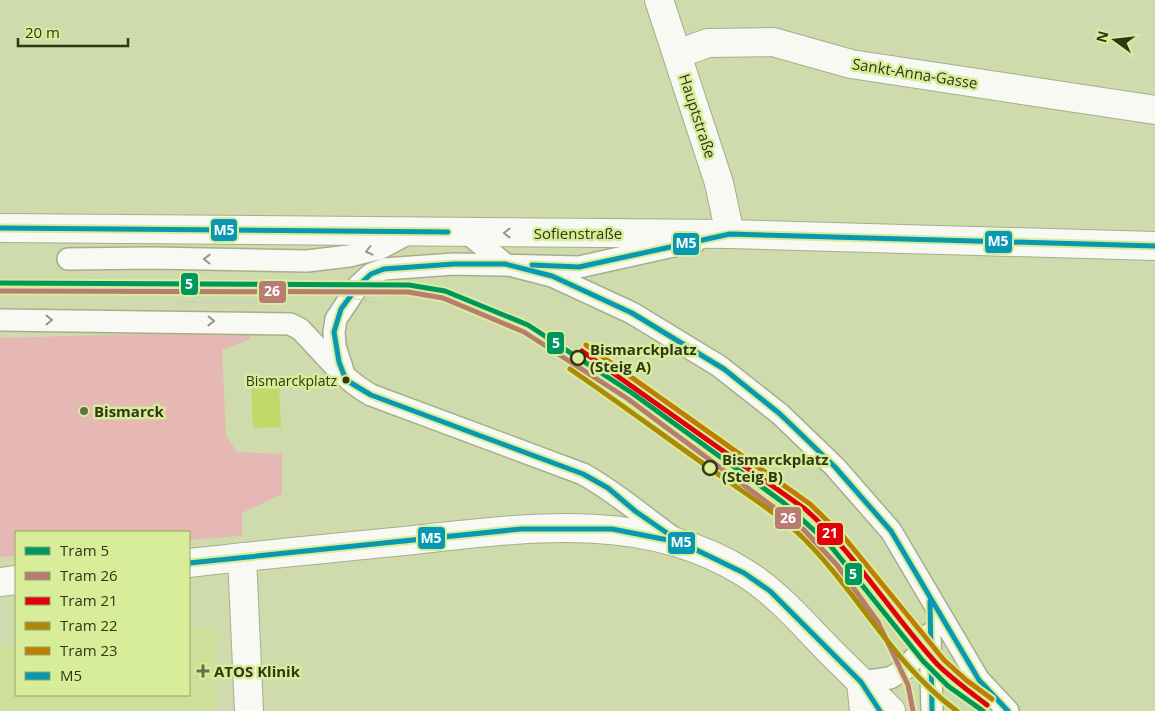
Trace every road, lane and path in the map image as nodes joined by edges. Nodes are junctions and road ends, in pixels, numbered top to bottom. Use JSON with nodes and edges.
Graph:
{"nodes":[{"id":1,"x":659,"y":0,"type":"edge"},
{"id":2,"x":678,"y":54,"type":"junction"},
{"id":3,"x":1155,"y":110,"type":"edge"},
{"id":4,"x":0,"y":228,"type":"edge"},
{"id":5,"x":413,"y":231,"type":"junction"},
{"id":6,"x":466,"y":232,"type":"junction"},
{"id":7,"x":730,"y":234,"type":"junction"},
{"id":8,"x":1155,"y":246,"type":"edge"},
{"id":9,"x":68,"y":259,"type":"dead end"},
{"id":10,"x":505,"y":264,"type":"junction"},
{"id":11,"x":0,"y":320,"type":"edge"},
{"id":12,"x":346,"y":380,"type":"junction"},
{"id":13,"x":680,"y":542,"type":"junction"},
{"id":14,"x":242,"y":557,"type":"junction"},
{"id":15,"x":190,"y":563,"type":"edge"},
{"id":16,"x":15,"y":580,"type":"edge"},
{"id":17,"x":0,"y":582,"type":"edge"},
{"id":18,"x":930,"y":598,"type":"junction"},
{"id":19,"x":930,"y":640,"type":"junction"},
{"id":20,"x":861,"y":682,"type":"junction"},
{"id":21,"x":249,"y":711,"type":"edge"},
{"id":22,"x":864,"y":711,"type":"edge"},
{"id":23,"x":880,"y":711,"type":"edge"},
{"id":24,"x":891,"y":711,"type":"edge"},
{"id":25,"x":932,"y":711,"type":"edge"},
{"id":26,"x":1008,"y":711,"type":"edge"}],
"edges":[{"from":1,"to":2,"type":"main road","name":"Hauptstraße"},
{"from":2,"to":3,"type":"main road","name":"Sankt-Anna-Gasse"},
{"from":2,"to":7,"type":"main road","name":"Hauptstraße"},
{"from":4,"to":5,"type":"main road","name":"Sofienstraße"},
{"from":5,"to":6,"type":"main road","name":"Sofienstraße"},
{"from":5,"to":9,"type":"lane","one_way":true},
{"from":7,"to":6,"type":"main road","name":"Sofienstraße","one_way":true},
{"from":6,"to":10,"type":"lane"},
{"from":7,"to":8,"type":"main road","name":"Sofienstraße"},
{"from":7,"to":10,"type":"lane"},
{"from":10,"to":12,"type":"lane"},
{"from":10,"to":18,"type":"lane"},
{"from":11,"to":12,"type":"lane","one_way":true},
{"from":12,"to":13,"type":"lane"},
{"from":13,"to":14,"type":"main road"},
{"from":13,"to":20,"type":"main road"},
{"from":14,"to":15,"type":"main road"},
{"from":14,"to":21,"type":"main road"},
{"from":16,"to":17,"type":"main road"},
{"from":18,"to":19,"type":"lane"},
{"from":18,"to":26,"type":"lane"},
{"from":19,"to":20,"type":"lane"},
{"from":19,"to":25,"type":"lane"},
{"from":20,"to":22,"type":"main road"},
{"from":20,"to":23,"type":"lane"},
{"from":20,"to":24,"type":"main road"}]}
